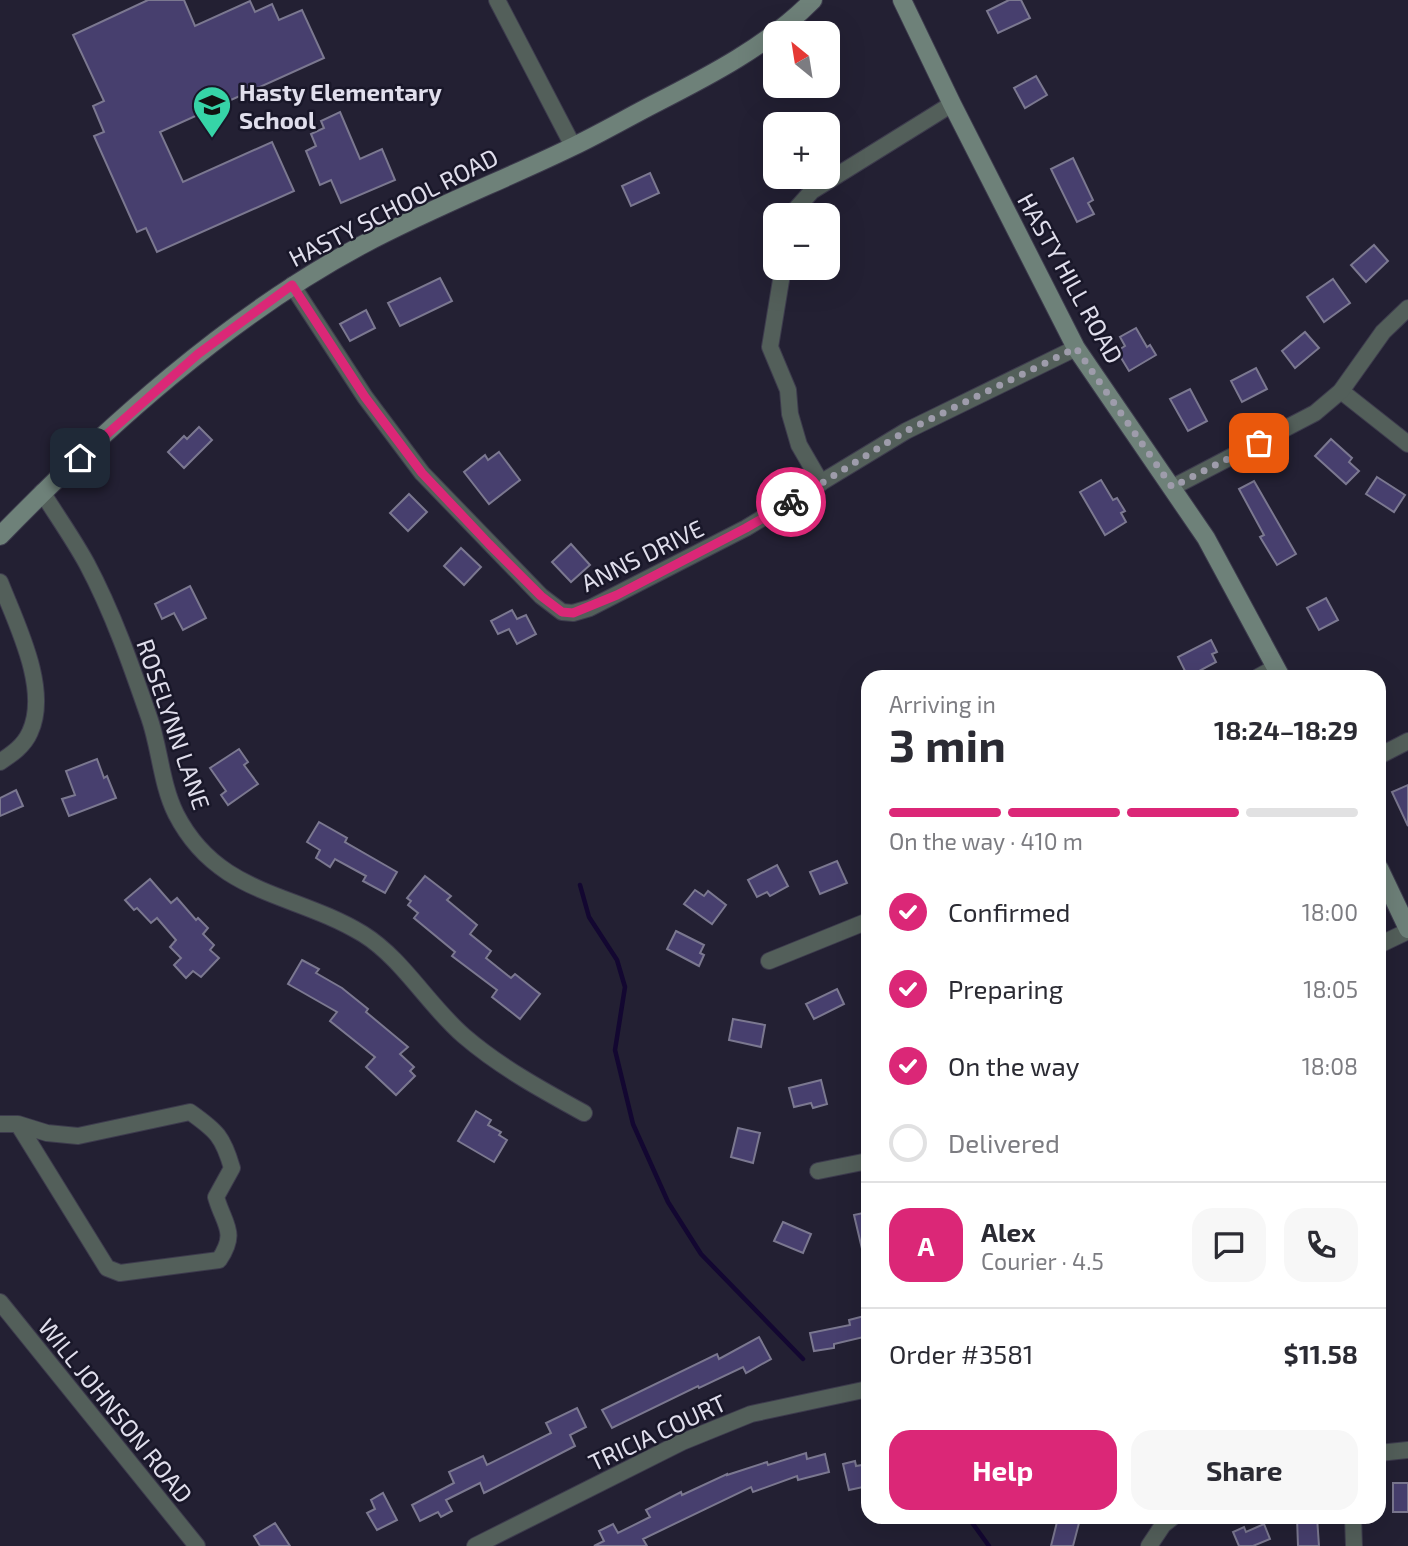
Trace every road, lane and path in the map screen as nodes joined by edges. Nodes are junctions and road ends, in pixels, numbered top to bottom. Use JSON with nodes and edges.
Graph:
{"nodes":[{"id":1,"x":497,"y":0,"type":"edge"},
{"id":2,"x":813,"y":0,"type":"edge"},
{"id":3,"x":902,"y":0,"type":"edge"},
{"id":4,"x":952,"y":104,"type":"junction"},
{"id":5,"x":573,"y":146,"type":"junction"},
{"id":6,"x":801,"y":203,"type":"edge"},
{"id":7,"x":781,"y":280,"type":"edge"},
{"id":8,"x":292,"y":285,"type":"junction"},
{"id":9,"x":1408,"y":308,"type":"edge"},
{"id":10,"x":1076,"y":348,"type":"junction"},
{"id":11,"x":1341,"y":391,"type":"junction"},
{"id":12,"x":1408,"y":444,"type":"edge"},
{"id":13,"x":821,"y":483,"type":"junction"},
{"id":14,"x":1172,"y":487,"type":"junction"},
{"id":15,"x":42,"y":492,"type":"junction"},
{"id":16,"x":0,"y":536,"type":"edge"},
{"id":17,"x":0,"y":582,"type":"edge"},
{"id":18,"x":1278,"y":670,"type":"edge"},
{"id":19,"x":1408,"y":741,"type":"edge"},
{"id":20,"x":1386,"y":752,"type":"edge"},
{"id":21,"x":0,"y":762,"type":"edge"},
{"id":22,"x":1386,"y":883,"type":"edge"},
{"id":23,"x":861,"y":924,"type":"edge"},
{"id":24,"x":1408,"y":930,"type":"edge"},
{"id":25,"x":1386,"y":941,"type":"edge"},
{"id":26,"x":769,"y":961,"type":"dead end"},
{"id":27,"x":584,"y":1113,"type":"dead end"},
{"id":28,"x":0,"y":1124,"type":"edge"},
{"id":29,"x":18,"y":1124,"type":"junction"},
{"id":30,"x":861,"y":1162,"type":"edge"},
{"id":31,"x":818,"y":1171,"type":"dead end"},
{"id":32,"x":0,"y":1302,"type":"edge"},
{"id":33,"x":861,"y":1390,"type":"edge"},
{"id":34,"x":1408,"y":1450,"type":"edge"},
{"id":35,"x":1386,"y":1452,"type":"edge"},
{"id":36,"x":1164,"y":1524,"type":"edge"},
{"id":37,"x":1353,"y":1524,"type":"edge"},
{"id":38,"x":197,"y":1546,"type":"edge"},
{"id":39,"x":475,"y":1546,"type":"edge"},
{"id":40,"x":1149,"y":1546,"type":"edge"},
{"id":41,"x":1354,"y":1546,"type":"edge"}],
"edges":[{"from":1,"to":5,"type":"street"},
{"from":2,"to":5,"type":"street","name":"HASTY SCHOOL ROAD"},
{"from":3,"to":4,"type":"street","name":"HASTY HILL ROAD"},
{"from":4,"to":6,"type":"street"},
{"from":4,"to":10,"type":"street","name":"HASTY HILL ROAD"},
{"from":5,"to":8,"type":"street","name":"HASTY SCHOOL ROAD"},
{"from":7,"to":13,"type":"street"},
{"from":8,"to":13,"type":"street","name":"ANNS DRIVE"},
{"from":8,"to":15,"type":"street","name":"HASTY SCHOOL ROAD"},
{"from":9,"to":11,"type":"street"},
{"from":10,"to":13,"type":"street","name":"ANNS DRIVE"},
{"from":10,"to":14,"type":"street","name":"HASTY HILL ROAD"},
{"from":11,"to":12,"type":"street"},
{"from":11,"to":14,"type":"street"},
{"from":14,"to":18,"type":"street","name":"HASTY HILL ROAD"},
{"from":15,"to":16,"type":"street","name":"HASTY SCHOOL ROAD"},
{"from":15,"to":27,"type":"street","name":"ROSELYNN LANE"},
{"from":17,"to":21,"type":"street"},
{"from":19,"to":20,"type":"street"},
{"from":22,"to":24,"type":"street"},
{"from":23,"to":26,"type":"street"},
{"from":24,"to":25,"type":"street"},
{"from":28,"to":29,"type":"street"},
{"from":29,"to":29,"type":"street"},
{"from":30,"to":31,"type":"street"},
{"from":32,"to":38,"type":"street","name":"WILL JOHNSON ROAD"},
{"from":33,"to":39,"type":"street","name":"TRICIA COURT"},
{"from":34,"to":35,"type":"street"},
{"from":36,"to":40,"type":"street"},
{"from":37,"to":41,"type":"street"}]}
